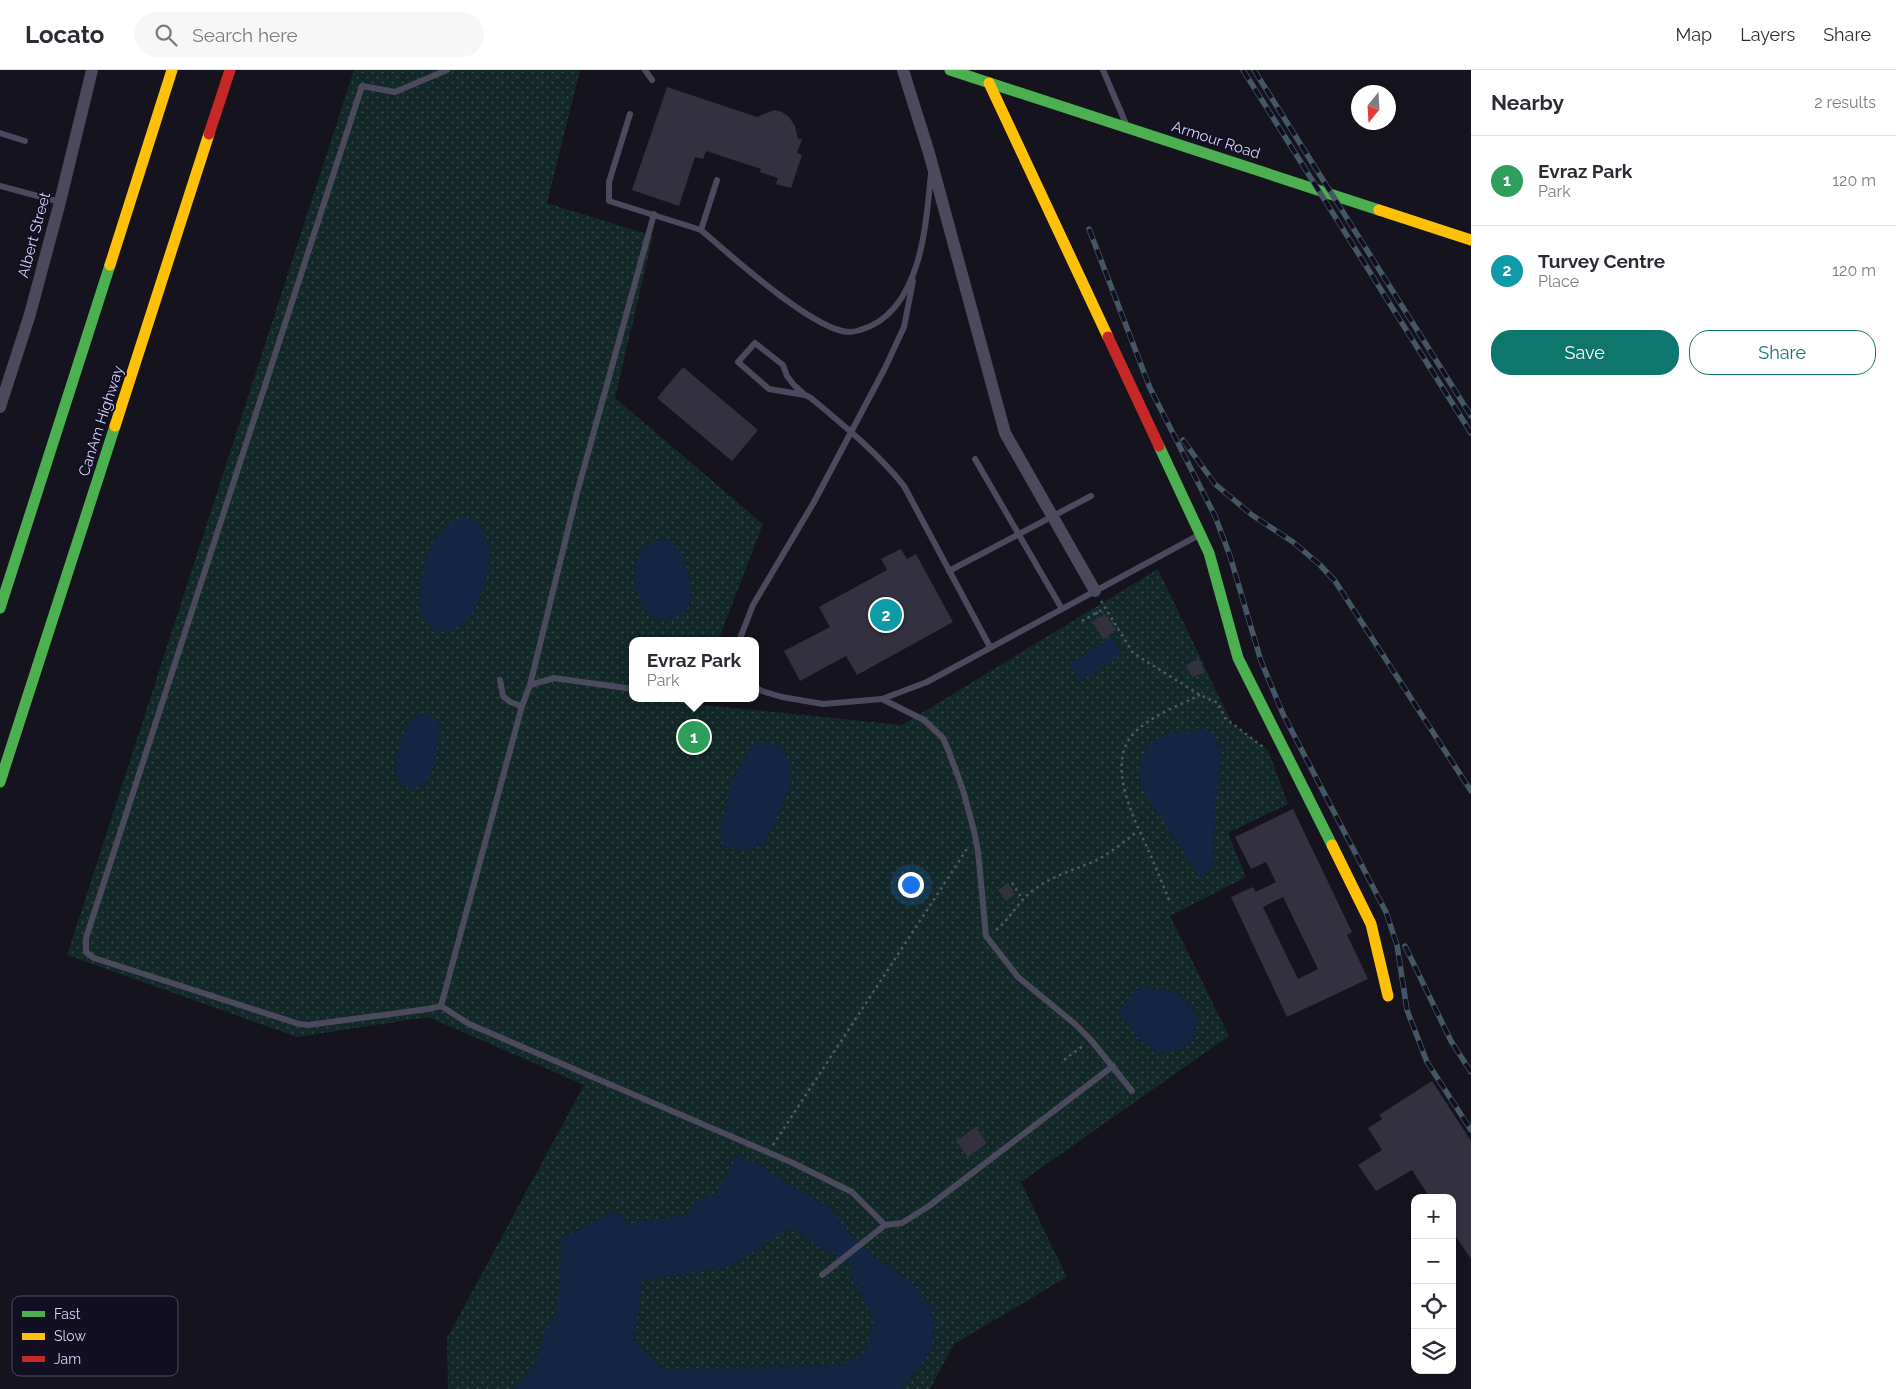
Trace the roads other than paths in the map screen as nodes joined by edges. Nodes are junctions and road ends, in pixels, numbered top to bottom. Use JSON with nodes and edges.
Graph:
{"nodes":[{"id":1,"x":92,"y":70,"type":"edge"},
{"id":2,"x":172,"y":70,"type":"edge"},
{"id":3,"x":230,"y":70,"type":"edge"},
{"id":4,"x":447,"y":70,"type":"edge"},
{"id":5,"x":645,"y":70,"type":"edge"},
{"id":6,"x":903,"y":70,"type":"edge"},
{"id":7,"x":950,"y":70,"type":"edge"},
{"id":8,"x":1103,"y":70,"type":"edge"},
{"id":9,"x":652,"y":80,"type":"dead end"},
{"id":10,"x":989,"y":82,"type":"junction"},
{"id":11,"x":630,"y":114,"type":"dead end"},
{"id":12,"x":1128,"y":127,"type":"junction"},
{"id":13,"x":0,"y":133,"type":"edge"},
{"id":14,"x":25,"y":140,"type":"dead end"},
{"id":15,"x":932,"y":168,"type":"junction"},
{"id":16,"x":717,"y":180,"type":"dead end"},
{"id":17,"x":0,"y":186,"type":"edge"},
{"id":18,"x":60,"y":202,"type":"junction"},
{"id":19,"x":654,"y":214,"type":"junction"},
{"id":20,"x":701,"y":230,"type":"junction"},
{"id":21,"x":1471,"y":240,"type":"edge"},
{"id":22,"x":918,"y":260,"type":"junction"},
{"id":23,"x":805,"y":395,"type":"junction"},
{"id":24,"x":0,"y":407,"type":"edge"},
{"id":25,"x":851,"y":432,"type":"junction"},
{"id":26,"x":974,"y":459,"type":"dead end"},
{"id":27,"x":1091,"y":496,"type":"dead end"},
{"id":28,"x":1052,"y":516,"type":"junction"},
{"id":29,"x":1018,"y":534,"type":"junction"},
{"id":30,"x":1200,"y":534,"type":"junction"},
{"id":31,"x":949,"y":571,"type":"junction"},
{"id":32,"x":1095,"y":591,"type":"junction"},
{"id":33,"x":0,"y":608,"type":"edge"},
{"id":34,"x":1062,"y":609,"type":"junction"},
{"id":35,"x":741,"y":637,"type":"edge"},
{"id":36,"x":990,"y":648,"type":"junction"},
{"id":37,"x":500,"y":680,"type":"dead end"},
{"id":38,"x":530,"y":685,"type":"junction"},
{"id":39,"x":629,"y":688,"type":"edge"},
{"id":40,"x":759,"y":689,"type":"edge"},
{"id":41,"x":882,"y":700,"type":"junction"},
{"id":42,"x":522,"y":706,"type":"junction"},
{"id":43,"x":0,"y":782,"type":"edge"},
{"id":44,"x":1388,"y":996,"type":"dead end"},
{"id":45,"x":441,"y":1006,"type":"junction"},
{"id":46,"x":1113,"y":1066,"type":"junction"},
{"id":47,"x":1132,"y":1091,"type":"dead end"},
{"id":48,"x":885,"y":1225,"type":"junction"},
{"id":49,"x":825,"y":1273,"type":"dead end"}],
"edges":[{"from":1,"to":18,"type":"street","name":"Albert Street"},
{"from":2,"to":33,"type":"street"},
{"from":3,"to":43,"type":"street","name":"CanAm Highway"},
{"from":4,"to":45,"type":"lane"},
{"from":5,"to":9,"type":"lane"},
{"from":6,"to":15,"type":"street"},
{"from":7,"to":10,"type":"street","name":"Armour Road"},
{"from":8,"to":12,"type":"lane"},
{"from":10,"to":12,"type":"street","name":"Armour Road"},
{"from":10,"to":30,"type":"street"},
{"from":11,"to":19,"type":"lane"},
{"from":12,"to":21,"type":"street","name":"Armour Road"},
{"from":13,"to":14,"type":"lane"},
{"from":15,"to":22,"type":"lane"},
{"from":15,"to":28,"type":"street"},
{"from":16,"to":20,"type":"lane"},
{"from":17,"to":18,"type":"lane"},
{"from":18,"to":24,"type":"street","name":"Albert Street"},
{"from":19,"to":20,"type":"lane"},
{"from":19,"to":38,"type":"lane"},
{"from":20,"to":22,"type":"lane"},
{"from":22,"to":25,"type":"lane"},
{"from":23,"to":23,"type":"lane"},
{"from":23,"to":25,"type":"lane"},
{"from":25,"to":31,"type":"lane"},
{"from":25,"to":35,"type":"lane"},
{"from":26,"to":29,"type":"lane"},
{"from":27,"to":28,"type":"lane"},
{"from":28,"to":29,"type":"lane"},
{"from":28,"to":32,"type":"street"},
{"from":29,"to":31,"type":"lane"},
{"from":29,"to":34,"type":"lane"},
{"from":30,"to":32,"type":"lane"},
{"from":30,"to":44,"type":"street"},
{"from":31,"to":36,"type":"lane"},
{"from":32,"to":34,"type":"lane"},
{"from":34,"to":36,"type":"lane"},
{"from":36,"to":41,"type":"lane"},
{"from":37,"to":42,"type":"lane"},
{"from":38,"to":39,"type":"lane"},
{"from":38,"to":42,"type":"lane"},
{"from":40,"to":41,"type":"lane"},
{"from":41,"to":46,"type":"lane"},
{"from":42,"to":45,"type":"lane"},
{"from":45,"to":48,"type":"lane"},
{"from":46,"to":47,"type":"lane"},
{"from":46,"to":48,"type":"lane"},
{"from":48,"to":49,"type":"lane"}]}
